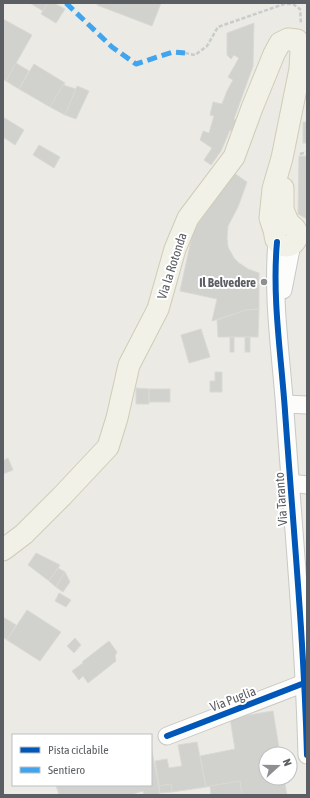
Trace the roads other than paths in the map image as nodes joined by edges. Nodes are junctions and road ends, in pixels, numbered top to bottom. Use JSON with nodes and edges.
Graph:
{"nodes":[{"id":1,"x":303,"y":69,"type":"edge"},
{"id":2,"x":290,"y":236,"type":"edge"},
{"id":3,"x":285,"y":404,"type":"junction"},
{"id":4,"x":307,"y":405,"type":"edge"},
{"id":5,"x":299,"y":484,"type":"edge"},
{"id":6,"x":3,"y":550,"type":"edge"},
{"id":7,"x":306,"y":682,"type":"edge"},
{"id":8,"x":167,"y":736,"type":"dead end"},
{"id":9,"x":307,"y":755,"type":"edge"}],
"edges":[{"from":1,"to":2,"type":"main road"},
{"from":1,"to":6,"type":"main road","name":"Via la Rotonda"},
{"from":2,"to":3,"type":"street","name":"Via Taranto"},
{"from":3,"to":4,"type":"street"},
{"from":3,"to":5,"type":"street","name":"Via Taranto"},
{"from":5,"to":7,"type":"street","name":"Via Taranto"},
{"from":7,"to":8,"type":"street","name":"Via Puglia"},
{"from":7,"to":9,"type":"street","name":"Via Taranto"}]}
